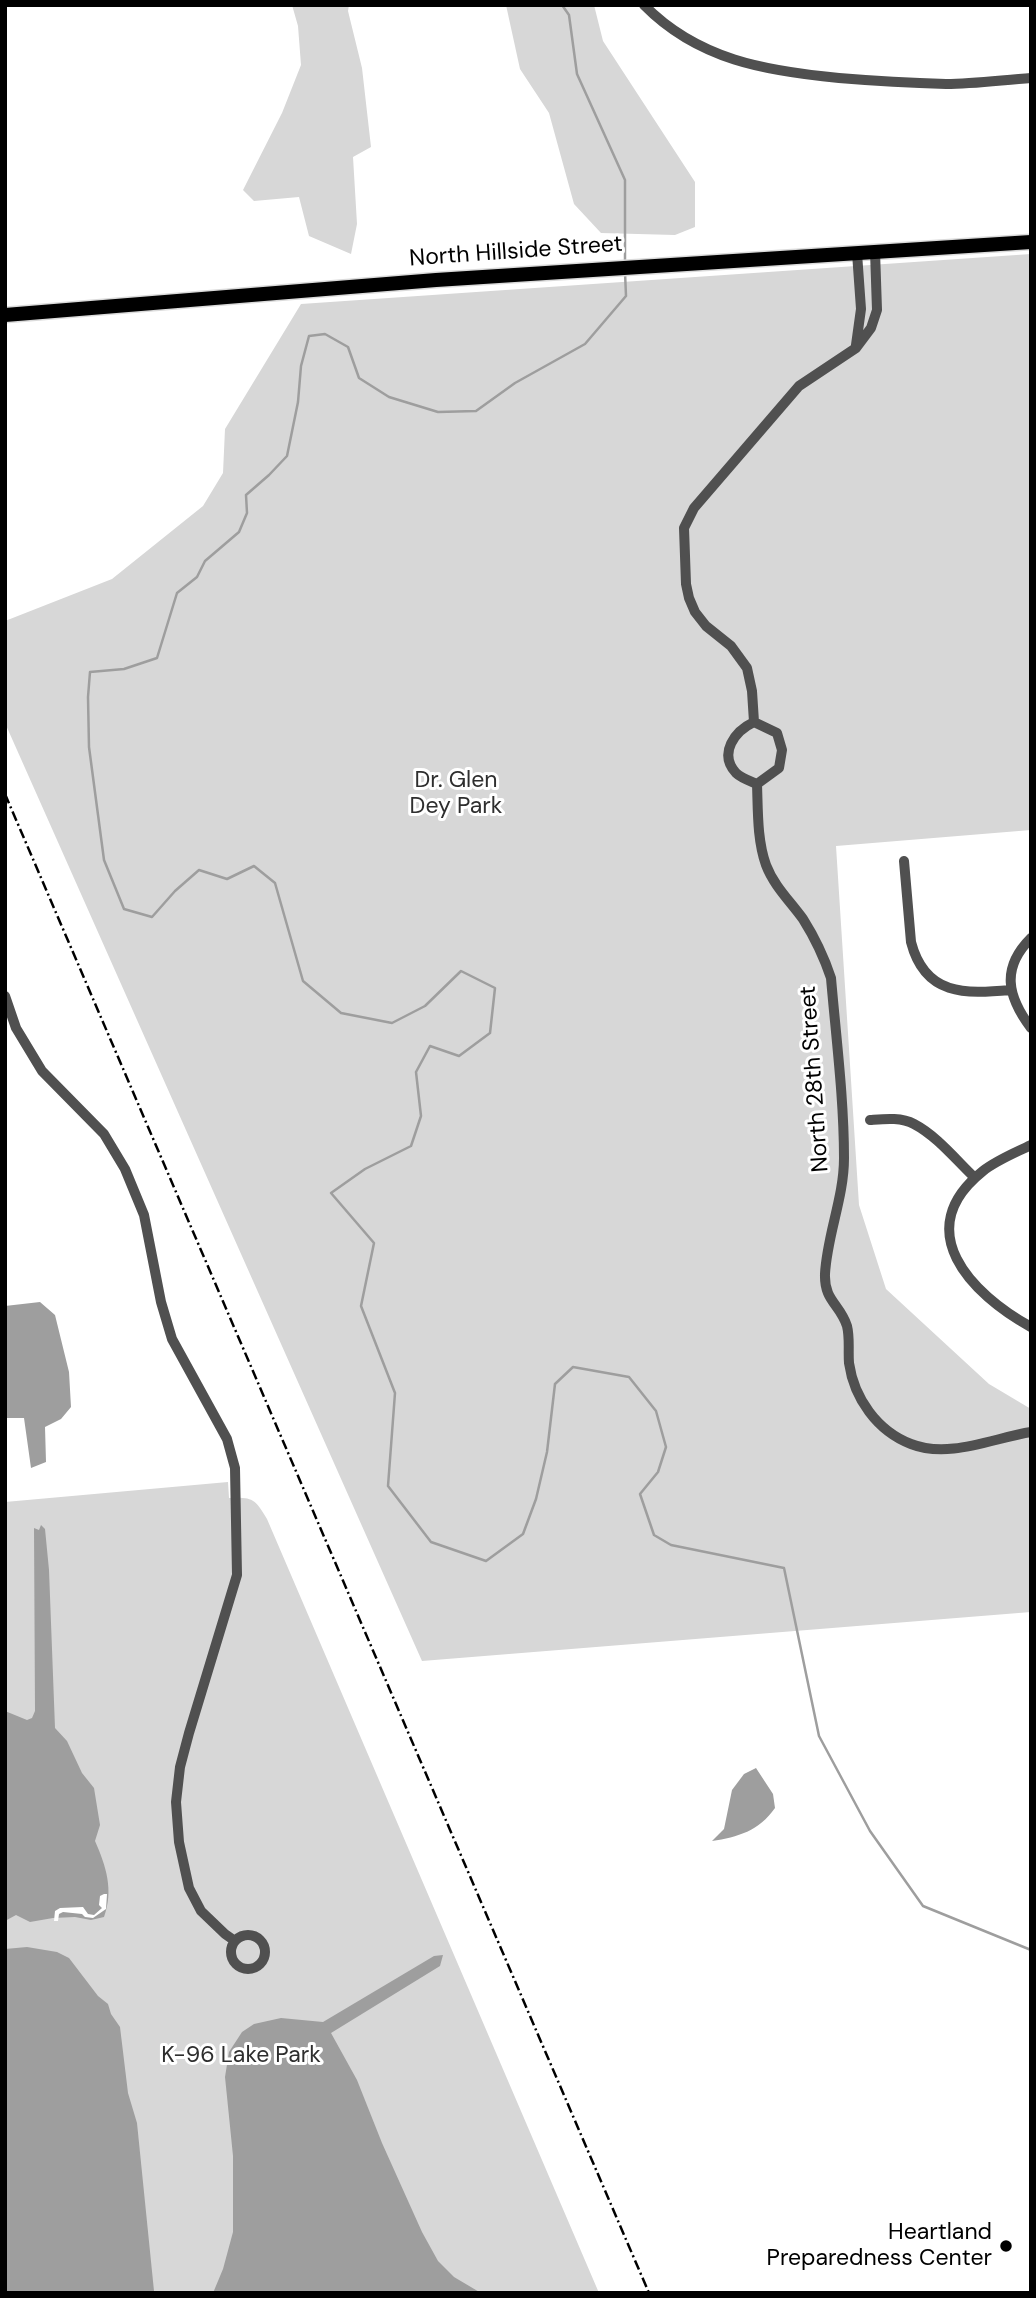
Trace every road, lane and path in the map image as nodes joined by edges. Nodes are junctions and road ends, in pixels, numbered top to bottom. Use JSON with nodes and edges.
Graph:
{"nodes":[{"id":1,"x":644,"y":5,"type":"edge"},
{"id":2,"x":1031,"y":78,"type":"edge"},
{"id":3,"x":1031,"y":242,"type":"edge"},
{"id":4,"x":875,"y":251,"type":"junction"},
{"id":5,"x":857,"y":253,"type":"junction"},
{"id":6,"x":5,"y":315,"type":"edge"},
{"id":7,"x":856,"y":348,"type":"junction"},
{"id":8,"x":754,"y":722,"type":"junction"},
{"id":9,"x":757,"y":784,"type":"junction"},
{"id":10,"x":904,"y":861,"type":"dead end"},
{"id":11,"x":1031,"y":938,"type":"edge"},
{"id":12,"x":1012,"y":990,"type":"junction"},
{"id":13,"x":5,"y":996,"type":"edge"},
{"id":14,"x":1031,"y":1028,"type":"edge"},
{"id":15,"x":870,"y":1120,"type":"dead end"},
{"id":16,"x":1031,"y":1145,"type":"edge"},
{"id":17,"x":975,"y":1178,"type":"junction"},
{"id":18,"x":1031,"y":1326,"type":"edge"},
{"id":19,"x":1031,"y":1432,"type":"edge"},
{"id":20,"x":235,"y":1941,"type":"dead end"}],
"edges":[{"from":1,"to":2,"type":"street"},
{"from":3,"to":4,"type":"main road","name":"North Hillside Street"},
{"from":4,"to":5,"type":"main road","name":"North Hillside Street"},
{"from":4,"to":7,"type":"street"},
{"from":5,"to":6,"type":"main road","name":"North Hillside Street"},
{"from":5,"to":7,"type":"street"},
{"from":7,"to":8,"type":"street"},
{"from":8,"to":9,"type":"street"},
{"from":8,"to":9,"type":"street"},
{"from":9,"to":19,"type":"street","name":"North 28th Street"},
{"from":10,"to":12,"type":"street"},
{"from":11,"to":12,"type":"street"},
{"from":12,"to":14,"type":"street"},
{"from":13,"to":20,"type":"street"},
{"from":15,"to":17,"type":"street"},
{"from":16,"to":17,"type":"street"},
{"from":17,"to":18,"type":"street"}]}
